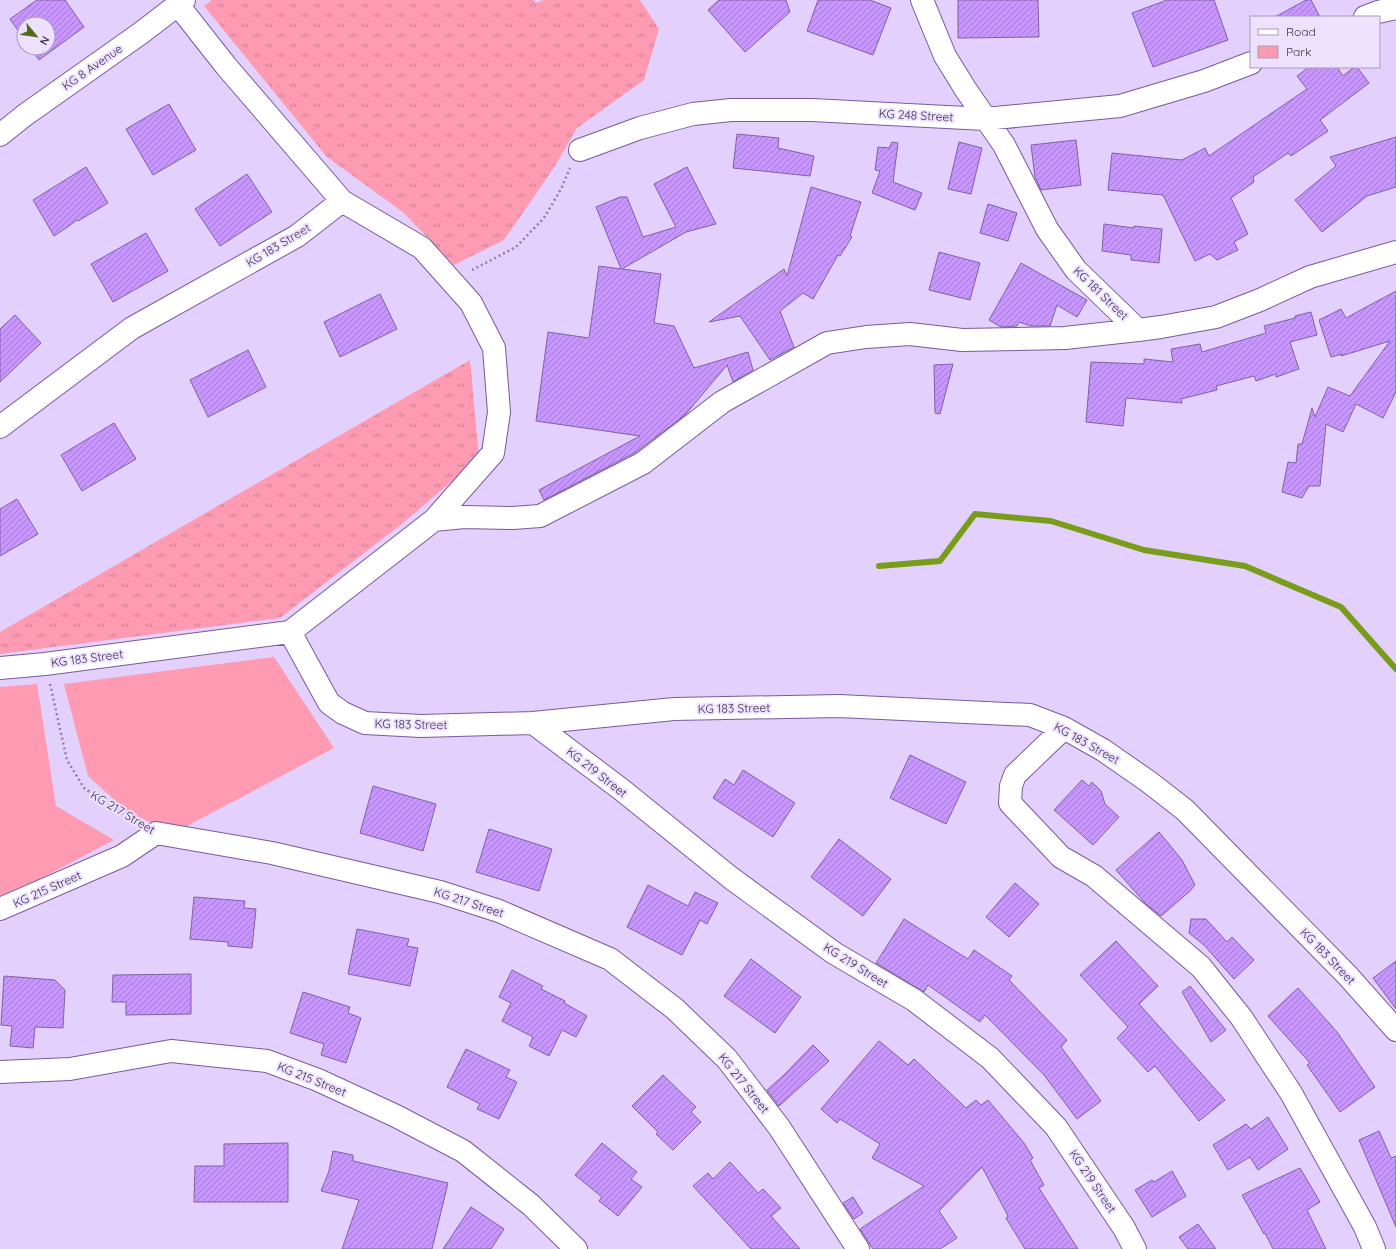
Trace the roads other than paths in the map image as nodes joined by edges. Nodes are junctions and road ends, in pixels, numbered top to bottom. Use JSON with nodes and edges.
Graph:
{"nodes":[{"id":1,"x":922,"y":0,"type":"edge"},
{"id":2,"x":181,"y":2,"type":"edge"},
{"id":3,"x":1396,"y":8,"type":"edge"},
{"id":4,"x":1368,"y":16,"type":"edge"},
{"id":5,"x":1250,"y":63,"type":"edge"},
{"id":6,"x":985,"y":119,"type":"junction"},
{"id":7,"x":0,"y":135,"type":"edge"},
{"id":8,"x":580,"y":150,"type":"road end"},
{"id":9,"x":342,"y":201,"type":"junction"},
{"id":10,"x":1396,"y":252,"type":"edge"},
{"id":11,"x":1138,"y":330,"type":"junction"},
{"id":12,"x":0,"y":427,"type":"edge"},
{"id":13,"x":434,"y":520,"type":"junction"},
{"id":14,"x":290,"y":632,"type":"junction"},
{"id":15,"x":0,"y":668,"type":"edge"},
{"id":16,"x":533,"y":722,"type":"junction"},
{"id":17,"x":1064,"y":728,"type":"junction"},
{"id":18,"x":156,"y":833,"type":"joint"},
{"id":19,"x":0,"y":909,"type":"edge"},
{"id":20,"x":1396,"y":1030,"type":"edge"},
{"id":21,"x":0,"y":1072,"type":"edge"},
{"id":22,"x":576,"y":1249,"type":"edge"},
{"id":23,"x":858,"y":1249,"type":"edge"},
{"id":24,"x":1135,"y":1249,"type":"edge"},
{"id":25,"x":1374,"y":1249,"type":"edge"}],
"edges":[{"from":1,"to":6,"type":"street","name":"KG 181 Street"},
{"from":2,"to":7,"type":"street","name":"KG 8 Avenue"},
{"from":2,"to":9,"type":"street"},
{"from":3,"to":4,"type":"street"},
{"from":5,"to":6,"type":"street","name":"KG 248 Street"},
{"from":6,"to":8,"type":"street","name":"KG 248 Street"},
{"from":6,"to":11,"type":"street","name":"KG 181 Street"},
{"from":9,"to":12,"type":"street","name":"KG 183 Street"},
{"from":9,"to":13,"type":"street"},
{"from":10,"to":11,"type":"street","name":"KG 181 Street"},
{"from":11,"to":13,"type":"street"},
{"from":13,"to":14,"type":"street"},
{"from":14,"to":15,"type":"street","name":"KG 183 Street"},
{"from":14,"to":16,"type":"street","name":"KG 183 Street"},
{"from":16,"to":17,"type":"street","name":"KG 183 Street"},
{"from":16,"to":24,"type":"street","name":"KG 219 Street"},
{"from":17,"to":20,"type":"street","name":"KG 183 Street"},
{"from":17,"to":25,"type":"street"},
{"from":18,"to":19,"type":"street","name":"KG 215 Street"},
{"from":18,"to":23,"type":"street","name":"KG 217 Street"},
{"from":21,"to":22,"type":"street","name":"KG 215 Street"}]}
